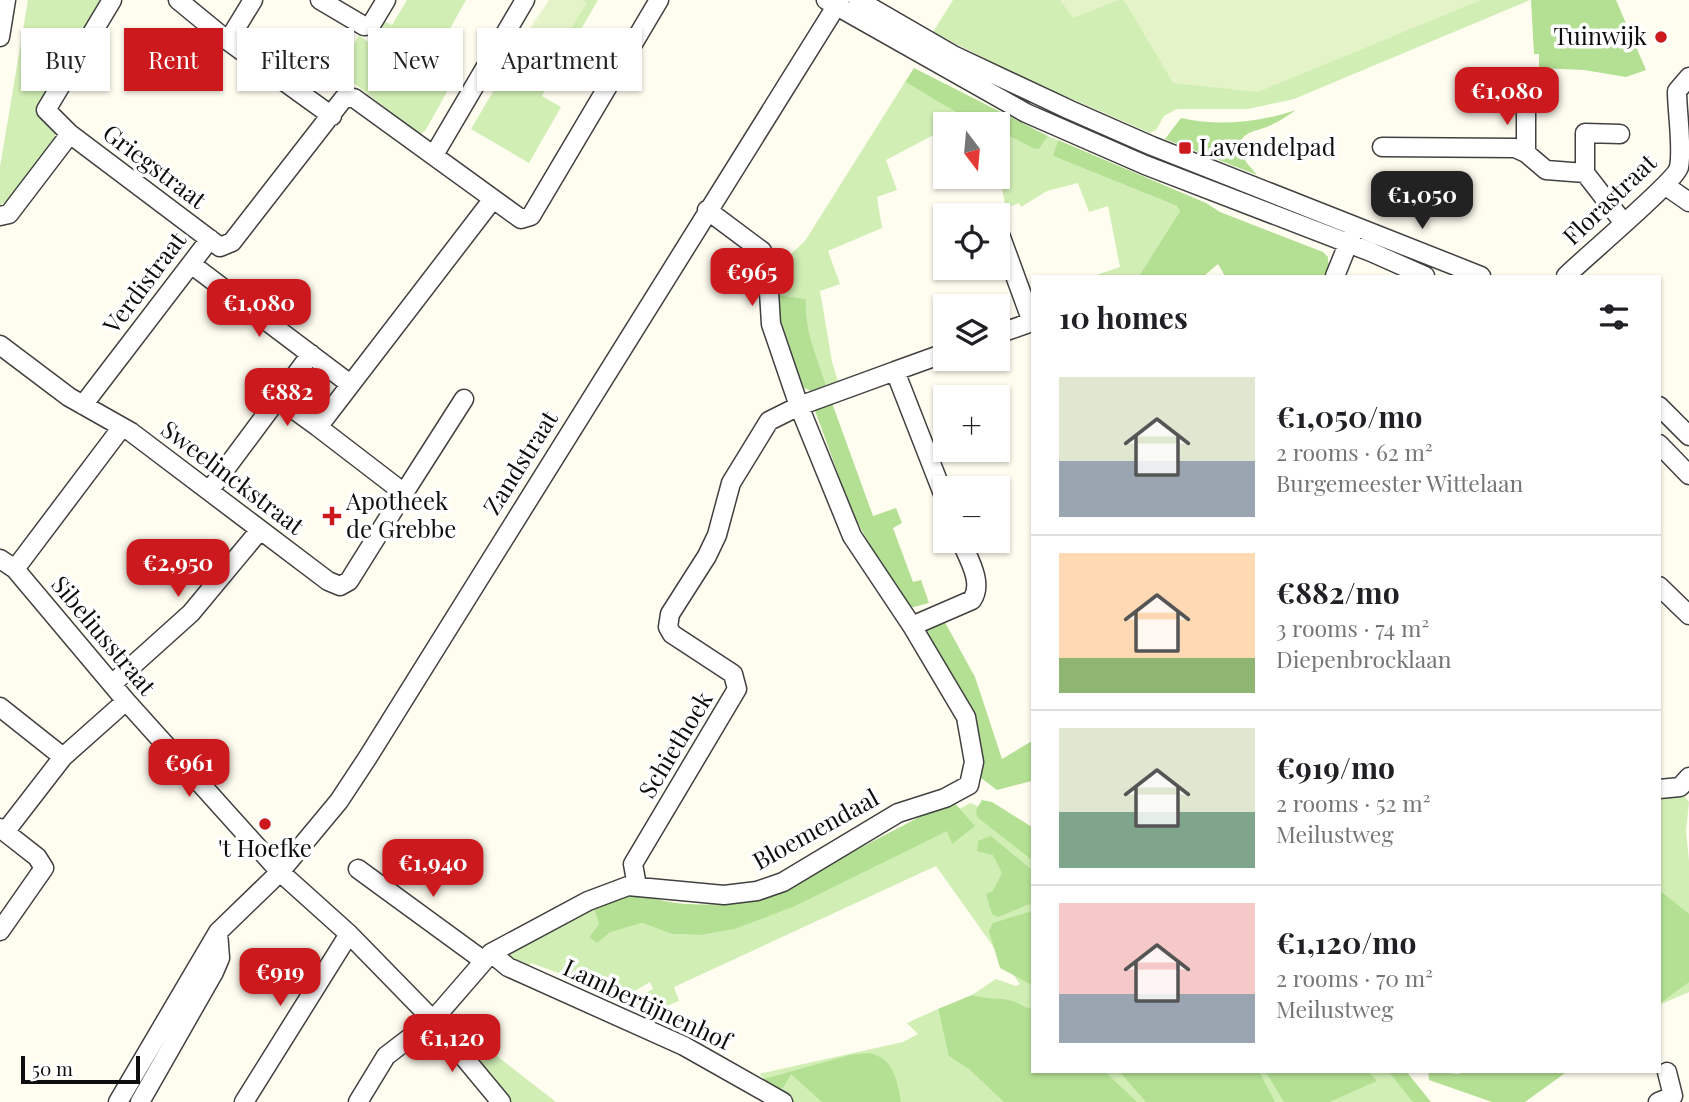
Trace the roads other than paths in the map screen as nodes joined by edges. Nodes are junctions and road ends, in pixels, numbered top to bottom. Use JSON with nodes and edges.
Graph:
{"nodes":[{"id":1,"x":6,"y":0,"type":"edge"},
{"id":2,"x":112,"y":0,"type":"edge"},
{"id":3,"x":178,"y":0,"type":"edge"},
{"id":4,"x":253,"y":0,"type":"edge"},
{"id":5,"x":320,"y":0,"type":"edge"},
{"id":6,"x":386,"y":0,"type":"edge"},
{"id":7,"x":525,"y":0,"type":"edge"},
{"id":8,"x":659,"y":0,"type":"edge"},
{"id":9,"x":858,"y":0,"type":"edge"},
{"id":10,"x":834,"y":2,"type":"edge"},
{"id":11,"x":0,"y":37,"type":"edge"},
{"id":12,"x":228,"y":41,"type":"junction"},
{"id":13,"x":1689,"y":76,"type":"edge"},
{"id":14,"x":1506,"y":82,"type":"dead end"},
{"id":15,"x":332,"y":116,"type":"junction"},
{"id":16,"x":70,"y":134,"type":"junction"},
{"id":17,"x":1620,"y":134,"type":"dead end"},
{"id":18,"x":1382,"y":147,"type":"dead end"},
{"id":19,"x":1526,"y":153,"type":"junction"},
{"id":20,"x":434,"y":155,"type":"junction"},
{"id":21,"x":1684,"y":169,"type":"edge"},
{"id":22,"x":1585,"y":173,"type":"junction"},
{"id":23,"x":1666,"y":186,"type":"junction"},
{"id":24,"x":493,"y":199,"type":"junction"},
{"id":25,"x":1689,"y":202,"type":"edge"},
{"id":26,"x":707,"y":210,"type":"junction"},
{"id":27,"x":0,"y":216,"type":"edge"},
{"id":28,"x":1623,"y":222,"type":"junction"},
{"id":29,"x":1352,"y":235,"type":"junction"},
{"id":30,"x":209,"y":239,"type":"junction"},
{"id":31,"x":1010,"y":262,"type":"edge"},
{"id":32,"x":191,"y":264,"type":"junction"},
{"id":33,"x":1335,"y":275,"type":"edge"},
{"id":34,"x":1423,"y":275,"type":"edge"},
{"id":35,"x":1478,"y":275,"type":"edge"},
{"id":36,"x":1567,"y":275,"type":"edge"},
{"id":37,"x":1031,"y":319,"type":"edge"},
{"id":38,"x":1031,"y":322,"type":"edge"},
{"id":39,"x":1010,"y":330,"type":"edge"},
{"id":40,"x":0,"y":345,"type":"edge"},
{"id":41,"x":311,"y":354,"type":"junction"},
{"id":42,"x":933,"y":357,"type":"edge"},
{"id":43,"x":895,"y":371,"type":"junction"},
{"id":44,"x":350,"y":384,"type":"junction"},
{"id":45,"x":278,"y":398,"type":"junction"},
{"id":46,"x":464,"y":398,"type":"dead end"},
{"id":47,"x":83,"y":405,"type":"junction"},
{"id":48,"x":799,"y":406,"type":"junction"},
{"id":49,"x":1661,"y":408,"type":"edge"},
{"id":50,"x":122,"y":427,"type":"junction"},
{"id":51,"x":318,"y":428,"type":"junction"},
{"id":52,"x":1689,"y":436,"type":"edge"},
{"id":53,"x":1661,"y":446,"type":"edge"},
{"id":54,"x":1689,"y":475,"type":"edge"},
{"id":55,"x":936,"y":476,"type":"edge"},
{"id":56,"x":209,"y":491,"type":"junction"},
{"id":57,"x":404,"y":493,"type":"junction"},
{"id":58,"x":260,"y":530,"type":"junction"},
{"id":59,"x":966,"y":553,"type":"edge"},
{"id":60,"x":7,"y":564,"type":"edge"},
{"id":61,"x":1661,"y":588,"type":"edge"},
{"id":62,"x":1689,"y":615,"type":"edge"},
{"id":63,"x":912,"y":626,"type":"junction"},
{"id":64,"x":112,"y":684,"type":"junction"},
{"id":65,"x":126,"y":701,"type":"junction"},
{"id":66,"x":0,"y":707,"type":"edge"},
{"id":67,"x":63,"y":757,"type":"junction"},
{"id":68,"x":1689,"y":777,"type":"edge"},
{"id":69,"x":1661,"y":789,"type":"edge"},
{"id":70,"x":3,"y":830,"type":"edge"},
{"id":71,"x":358,"y":869,"type":"dead end"},
{"id":72,"x":280,"y":872,"type":"junction"},
{"id":73,"x":637,"y":886,"type":"junction"},
{"id":74,"x":0,"y":931,"type":"edge"},
{"id":75,"x":218,"y":932,"type":"junction"},
{"id":76,"x":349,"y":934,"type":"junction"},
{"id":77,"x":487,"y":957,"type":"junction"},
{"id":78,"x":432,"y":1020,"type":"junction"},
{"id":79,"x":1667,"y":1072,"type":"dead end"},
{"id":80,"x":118,"y":1102,"type":"edge"},
{"id":81,"x":140,"y":1102,"type":"edge"},
{"id":82,"x":244,"y":1102,"type":"edge"},
{"id":83,"x":358,"y":1102,"type":"edge"},
{"id":84,"x":501,"y":1102,"type":"edge"},
{"id":85,"x":783,"y":1102,"type":"edge"},
{"id":86,"x":1658,"y":1102,"type":"edge"}],
"edges":[{"from":1,"to":11,"type":"street"},
{"from":2,"to":16,"type":"street","name":"Griegstraat"},
{"from":3,"to":12,"type":"street"},
{"from":4,"to":12,"type":"street"},
{"from":5,"to":6,"type":"street"},
{"from":7,"to":20,"type":"street"},
{"from":8,"to":24,"type":"street"},
{"from":9,"to":29,"type":"street"},
{"from":10,"to":26,"type":"street","name":"Zandstraat"},
{"from":10,"to":29,"type":"street"},
{"from":12,"to":15,"type":"street"},
{"from":13,"to":21,"type":"street","name":"Florastraat"},
{"from":14,"to":19,"type":"street"},
{"from":15,"to":20,"type":"street"},
{"from":15,"to":30,"type":"street","name":"Verdistraat"},
{"from":16,"to":27,"type":"street"},
{"from":16,"to":30,"type":"street","name":"Griegstraat"},
{"from":17,"to":22,"type":"street"},
{"from":18,"to":19,"type":"street"},
{"from":19,"to":22,"type":"street"},
{"from":20,"to":24,"type":"street"},
{"from":21,"to":23,"type":"street","name":"Florastraat"},
{"from":22,"to":28,"type":"street"},
{"from":23,"to":25,"type":"street"},
{"from":23,"to":28,"type":"street","name":"Florastraat"},
{"from":24,"to":44,"type":"street"},
{"from":26,"to":48,"type":"street","name":"Bloemendaal"},
{"from":26,"to":72,"type":"street","name":"Zandstraat"},
{"from":28,"to":36,"type":"street","name":"Florastraat"},
{"from":29,"to":33,"type":"street"},
{"from":29,"to":34,"type":"street"},
{"from":29,"to":35,"type":"street"},
{"from":30,"to":32,"type":"street","name":"Verdistraat"},
{"from":31,"to":37,"type":"street"},
{"from":32,"to":41,"type":"street"},
{"from":32,"to":47,"type":"street","name":"Verdistraat"},
{"from":38,"to":39,"type":"street"},
{"from":40,"to":47,"type":"street","name":"Sweelinckstraat"},
{"from":41,"to":44,"type":"street"},
{"from":41,"to":45,"type":"street"},
{"from":42,"to":43,"type":"street"},
{"from":43,"to":48,"type":"street"},
{"from":43,"to":55,"type":"street"},
{"from":44,"to":51,"type":"street"},
{"from":45,"to":51,"type":"street"},
{"from":45,"to":56,"type":"street"},
{"from":46,"to":57,"type":"street"},
{"from":47,"to":50,"type":"street","name":"Sweelinckstraat"},
{"from":48,"to":63,"type":"street","name":"Bloemendaal"},
{"from":48,"to":73,"type":"street","name":"Schiethoek"},
{"from":49,"to":52,"type":"street"},
{"from":50,"to":56,"type":"street","name":"Sweelinckstraat"},
{"from":50,"to":60,"type":"street"},
{"from":51,"to":57,"type":"street"},
{"from":53,"to":54,"type":"street"},
{"from":56,"to":58,"type":"street","name":"Sweelinckstraat"},
{"from":57,"to":58,"type":"street","name":"Sweelinckstraat"},
{"from":58,"to":64,"type":"street"},
{"from":59,"to":63,"type":"street"},
{"from":60,"to":64,"type":"street","name":"Sibeliusstraat"},
{"from":61,"to":62,"type":"street"},
{"from":63,"to":73,"type":"street","name":"Bloemendaal"},
{"from":64,"to":65,"type":"street","name":"Sibeliusstraat"},
{"from":65,"to":67,"type":"street"},
{"from":65,"to":72,"type":"street","name":"Sibeliusstraat"},
{"from":66,"to":67,"type":"street"},
{"from":67,"to":70,"type":"street"},
{"from":68,"to":69,"type":"street"},
{"from":70,"to":74,"type":"street"},
{"from":71,"to":77,"type":"street"},
{"from":72,"to":75,"type":"street","name":"Zandstraat"},
{"from":72,"to":76,"type":"street","name":"Sibeliusstraat"},
{"from":73,"to":77,"type":"street","name":"Bloemendaal"},
{"from":75,"to":80,"type":"street","name":"Zandstraat"},
{"from":75,"to":81,"type":"street"},
{"from":76,"to":78,"type":"street","name":"Sibeliusstraat"},
{"from":76,"to":82,"type":"street"},
{"from":77,"to":78,"type":"street","name":"Bloemendaal"},
{"from":77,"to":85,"type":"street","name":"Lambertijnenhof"},
{"from":78,"to":83,"type":"street","name":"Bloemendaal"},
{"from":78,"to":84,"type":"street","name":"Sibeliusstraat"},
{"from":79,"to":86,"type":"street"}]}
